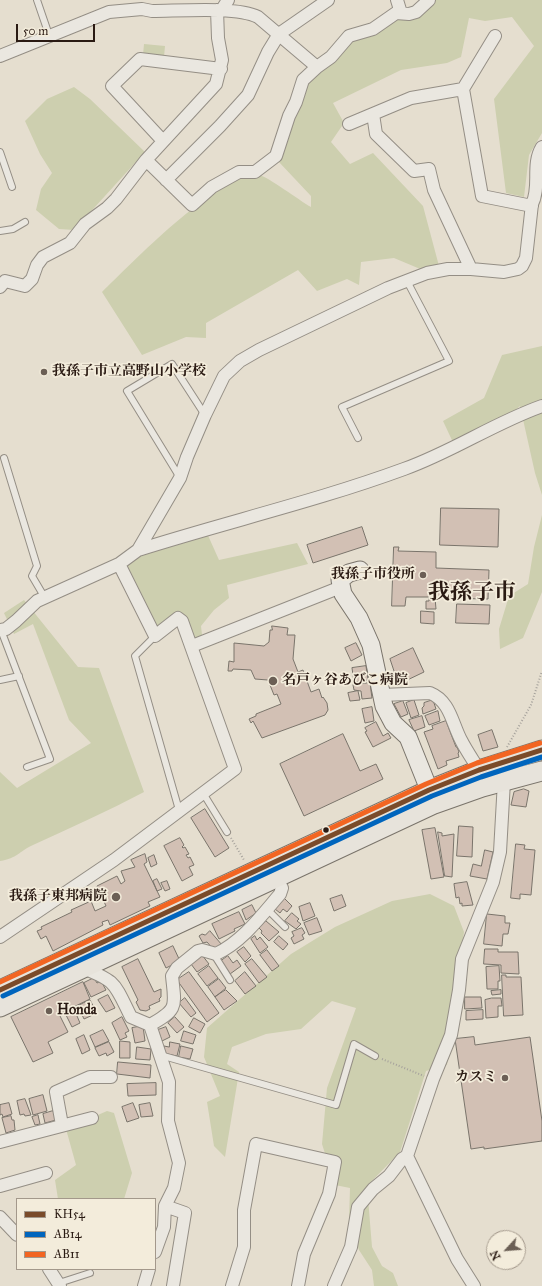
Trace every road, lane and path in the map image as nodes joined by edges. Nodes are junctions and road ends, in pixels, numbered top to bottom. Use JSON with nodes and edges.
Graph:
{"nodes":[{"id":1,"x":37,"y":0,"type":"edge"},
{"id":2,"x":228,"y":0,"type":"edge"},
{"id":3,"x":328,"y":0,"type":"edge"},
{"id":4,"x":397,"y":0,"type":"edge"},
{"id":5,"x":429,"y":0,"type":"edge"},
{"id":6,"x":219,"y":10,"type":"junction"},
{"id":7,"x":402,"y":13,"type":"junction"},
{"id":8,"x":279,"y":34,"type":"junction"},
{"id":9,"x":49,"y":35,"type":"junction"},
{"id":10,"x":495,"y":36,"type":"dead end"},
{"id":11,"x":0,"y":56,"type":"edge"},
{"id":12,"x":317,"y":67,"type":"junction"},
{"id":13,"x":221,"y":69,"type":"junction"},
{"id":14,"x":463,"y":89,"type":"junction"},
{"id":15,"x":373,"y":114,"type":"junction"},
{"id":16,"x":349,"y":124,"type":"dead end"},
{"id":17,"x":163,"y":141,"type":"junction"},
{"id":18,"x":542,"y":147,"type":"edge"},
{"id":19,"x":0,"y":152,"type":"edge"},
{"id":20,"x":146,"y":160,"type":"junction"},
{"id":21,"x":166,"y":180,"type":"junction"},
{"id":22,"x":12,"y":187,"type":"dead end"},
{"id":23,"x":532,"y":206,"type":"junction"},
{"id":24,"x":25,"y":222,"type":"dead end"},
{"id":25,"x":0,"y":231,"type":"edge"},
{"id":26,"x":471,"y":269,"type":"junction"},
{"id":27,"x":408,"y":281,"type":"junction"},
{"id":28,"x":2,"y":282,"type":"edge"},
{"id":29,"x":542,"y":406,"type":"edge"},
{"id":30,"x":205,"y":414,"type":"junction"},
{"id":31,"x":358,"y":438,"type":"dead end"},
{"id":32,"x":4,"y":458,"type":"dead end"},
{"id":33,"x":180,"y":478,"type":"junction"},
{"id":34,"x":138,"y":550,"type":"junction"},
{"id":35,"x":119,"y":564,"type":"junction"},
{"id":36,"x":360,"y":570,"type":"dead end"},
{"id":37,"x":340,"y":587,"type":"junction"},
{"id":38,"x":45,"y":598,"type":"junction"},
{"id":39,"x":1,"y":630,"type":"edge"},
{"id":40,"x":155,"y":636,"type":"junction"},
{"id":41,"x":192,"y":646,"type":"junction"},
{"id":42,"x":542,"y":671,"type":"edge"},
{"id":43,"x":19,"y":676,"type":"junction"},
{"id":44,"x":0,"y":680,"type":"edge"},
{"id":45,"x":382,"y":695,"type":"junction"},
{"id":46,"x":542,"y":750,"type":"edge"},
{"id":47,"x":504,"y":762,"type":"junction"},
{"id":48,"x":27,"y":767,"type":"dead end"},
{"id":49,"x":479,"y":770,"type":"junction"},
{"id":50,"x":542,"y":772,"type":"edge"},
{"id":51,"x":504,"y":781,"type":"junction"},
{"id":52,"x":203,"y":793,"type":"junction"},
{"id":53,"x":432,"y":797,"type":"junction"},
{"id":54,"x":179,"y":810,"type":"junction"},
{"id":55,"x":227,"y":832,"type":"joint"},
{"id":56,"x":246,"y":863,"type":"dead end"},
{"id":57,"x":273,"y":870,"type":"junction"},
{"id":58,"x":267,"y":909,"type":"junction"},
{"id":59,"x":285,"y":927,"type":"dead end"},
{"id":60,"x":2,"y":933,"type":"edge"},
{"id":61,"x":213,"y":953,"type":"junction"},
{"id":62,"x":62,"y":961,"type":"junction"},
{"id":63,"x":83,"y":969,"type":"junction"},
{"id":64,"x":230,"y":980,"type":"dead end"},
{"id":65,"x":0,"y":990,"type":"edge"},
{"id":66,"x":0,"y":1008,"type":"edge"},
{"id":67,"x":150,"y":1025,"type":"junction"},
{"id":68,"x":160,"y":1055,"type":"junction"},
{"id":69,"x":375,"y":1056,"type":"joint"},
{"id":70,"x":111,"y":1077,"type":"dead end"},
{"id":71,"x":433,"y":1079,"type":"junction"},
{"id":72,"x":92,"y":1118,"type":"dead end"},
{"id":73,"x":62,"y":1126,"type":"junction"},
{"id":74,"x":0,"y":1142,"type":"edge"},
{"id":75,"x":407,"y":1156,"type":"junction"},
{"id":76,"x":46,"y":1173,"type":"dead end"},
{"id":77,"x":0,"y":1186,"type":"edge"},
{"id":78,"x":165,"y":1206,"type":"junction"},
{"id":79,"x":0,"y":1217,"type":"edge"},
{"id":80,"x":16,"y":1234,"type":"edge"},
{"id":81,"x":156,"y":1249,"type":"edge"},
{"id":82,"x":50,"y":1270,"type":"edge"},
{"id":83,"x":149,"y":1270,"type":"edge"},
{"id":84,"x":90,"y":1273,"type":"dead end"},
{"id":85,"x":59,"y":1284,"type":"edge"},
{"id":86,"x":144,"y":1286,"type":"edge"},
{"id":87,"x":173,"y":1286,"type":"edge"},
{"id":88,"x":232,"y":1286,"type":"edge"},
{"id":89,"x":298,"y":1286,"type":"edge"},
{"id":90,"x":334,"y":1286,"type":"edge"},
{"id":91,"x":474,"y":1286,"type":"edge"}],
"edges":[{"from":1,"to":9,"type":"lane"},
{"from":2,"to":6,"type":"street"},
{"from":3,"to":8,"type":"street"},
{"from":4,"to":7,"type":"street"},
{"from":5,"to":7,"type":"street"},
{"from":6,"to":8,"type":"street"},
{"from":6,"to":9,"type":"street"},
{"from":6,"to":13,"type":"street"},
{"from":7,"to":12,"type":"street"},
{"from":8,"to":12,"type":"street"},
{"from":8,"to":21,"type":"street"},
{"from":9,"to":11,"type":"street"},
{"from":10,"to":14,"type":"street"},
{"from":12,"to":21,"type":"street"},
{"from":13,"to":17,"type":"street"},
{"from":13,"to":17,"type":"street"},
{"from":14,"to":15,"type":"street"},
{"from":14,"to":23,"type":"street"},
{"from":15,"to":16,"type":"street"},
{"from":15,"to":26,"type":"street"},
{"from":17,"to":20,"type":"street"},
{"from":18,"to":23,"type":"street"},
{"from":19,"to":22,"type":"lane"},
{"from":20,"to":21,"type":"street"},
{"from":20,"to":28,"type":"street"},
{"from":23,"to":26,"type":"street"},
{"from":24,"to":25,"type":"lane"},
{"from":26,"to":27,"type":"street"},
{"from":27,"to":30,"type":"street"},
{"from":27,"to":31,"type":"lane"},
{"from":29,"to":34,"type":"street"},
{"from":30,"to":33,"type":"street"},
{"from":30,"to":33,"type":"lane"},
{"from":32,"to":38,"type":"lane"},
{"from":33,"to":34,"type":"street"},
{"from":34,"to":35,"type":"street"},
{"from":35,"to":38,"type":"street"},
{"from":35,"to":40,"type":"street"},
{"from":36,"to":37,"type":"street"},
{"from":37,"to":41,"type":"street"},
{"from":37,"to":45,"type":"street"},
{"from":38,"to":39,"type":"street"},
{"from":39,"to":43,"type":"lane"},
{"from":40,"to":41,"type":"street"},
{"from":40,"to":54,"type":"lane"},
{"from":41,"to":52,"type":"street"},
{"from":42,"to":47,"type":"path"},
{"from":43,"to":44,"type":"lane"},
{"from":43,"to":48,"type":"lane"},
{"from":45,"to":49,"type":"street"},
{"from":45,"to":53,"type":"street"},
{"from":46,"to":47,"type":"main road"},
{"from":47,"to":49,"type":"main road"},
{"from":49,"to":53,"type":"main road"},
{"from":50,"to":51,"type":"main road"},
{"from":51,"to":53,"type":"main road"},
{"from":51,"to":71,"type":"street"},
{"from":52,"to":54,"type":"street"},
{"from":52,"to":55,"type":"lane"},
{"from":53,"to":57,"type":"main road"},
{"from":54,"to":60,"type":"street"},
{"from":55,"to":56,"type":"path"},
{"from":57,"to":58,"type":"street"},
{"from":57,"to":62,"type":"main road"},
{"from":57,"to":63,"type":"main road"},
{"from":58,"to":59,"type":"lane"},
{"from":58,"to":61,"type":"street"},
{"from":61,"to":64,"type":"lane"},
{"from":61,"to":67,"type":"street"},
{"from":62,"to":63,"type":"street"},
{"from":62,"to":65,"type":"main road"},
{"from":63,"to":66,"type":"main road"},
{"from":63,"to":67,"type":"street"},
{"from":67,"to":68,"type":"street"},
{"from":68,"to":69,"type":"lane"},
{"from":68,"to":78,"type":"street"},
{"from":69,"to":71,"type":"path"},
{"from":70,"to":73,"type":"street"},
{"from":71,"to":75,"type":"street"},
{"from":72,"to":73,"type":"street"},
{"from":73,"to":74,"type":"street"},
{"from":75,"to":90,"type":"street"},
{"from":75,"to":91,"type":"street"},
{"from":76,"to":77,"type":"street"},
{"from":78,"to":81,"type":"street"},
{"from":78,"to":87,"type":"street"},
{"from":79,"to":80,"type":"street"},
{"from":82,"to":85,"type":"street"},
{"from":83,"to":86,"type":"street"},
{"from":84,"to":85,"type":"lane"},
{"from":88,"to":89,"type":"street"}]}
